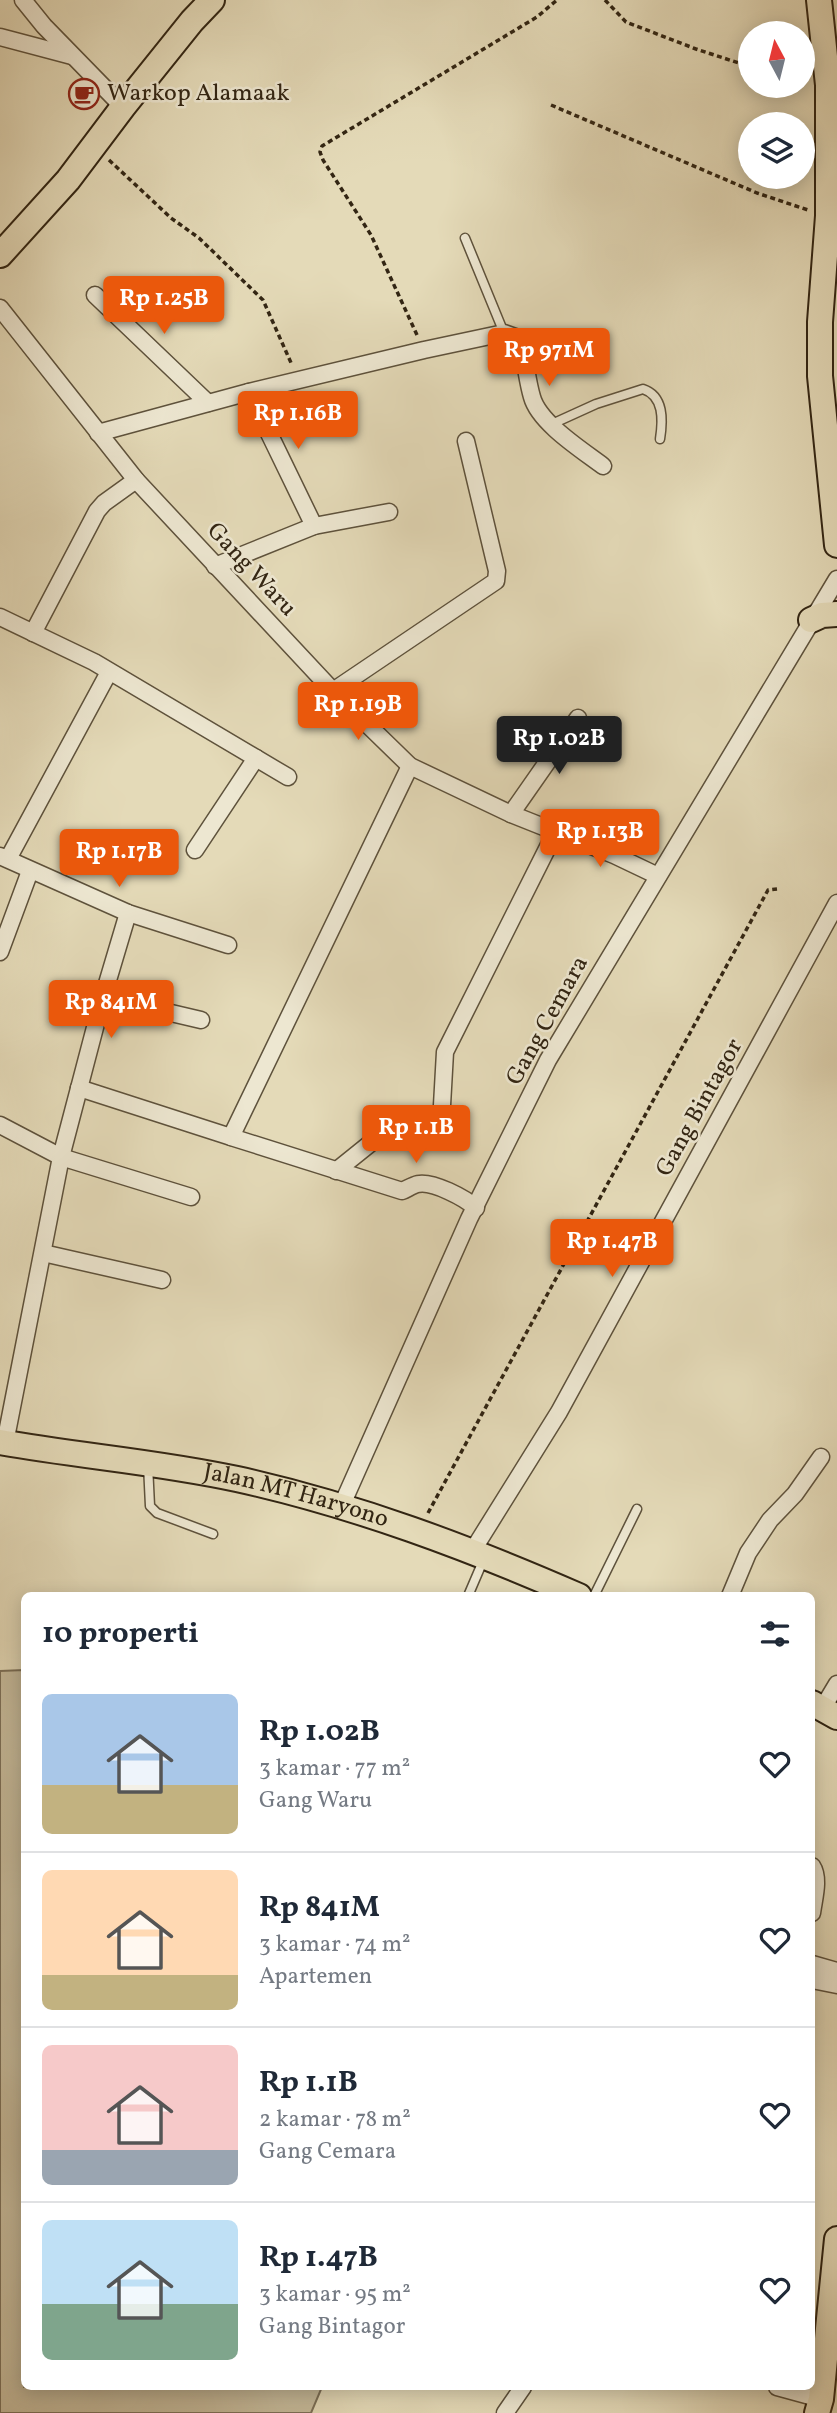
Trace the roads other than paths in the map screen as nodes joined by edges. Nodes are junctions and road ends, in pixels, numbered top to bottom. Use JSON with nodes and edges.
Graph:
{"nodes":[{"id":1,"x":23,"y":0,"type":"edge"},
{"id":2,"x":212,"y":0,"type":"edge"},
{"id":3,"x":819,"y":0,"type":"edge"},
{"id":4,"x":0,"y":37,"type":"edge"},
{"id":5,"x":74,"y":57,"type":"junction"},
{"id":6,"x":123,"y":107,"type":"junction"},
{"id":7,"x":465,"y":238,"type":"dead end"},
{"id":8,"x":0,"y":255,"type":"edge"},
{"id":9,"x":95,"y":295,"type":"dead end"},
{"id":10,"x":0,"y":308,"type":"edge"},
{"id":11,"x":504,"y":333,"type":"junction"},
{"id":12,"x":249,"y":392,"type":"junction"},
{"id":13,"x":208,"y":403,"type":"junction"},
{"id":14,"x":552,"y":424,"type":"junction"},
{"id":15,"x":98,"y":433,"type":"junction"},
{"id":16,"x":660,"y":439,"type":"dead end"},
{"id":17,"x":466,"y":441,"type":"dead end"},
{"id":18,"x":603,"y":466,"type":"dead end"},
{"id":19,"x":136,"y":480,"type":"junction"},
{"id":20,"x":389,"y":512,"type":"dead end"},
{"id":21,"x":314,"y":526,"type":"junction"},
{"id":22,"x":837,"y":545,"type":"edge"},
{"id":23,"x":215,"y":566,"type":"junction"},
{"id":24,"x":837,"y":579,"type":"edge"},
{"id":25,"x":837,"y":614,"type":"edge"},
{"id":26,"x":0,"y":617,"type":"edge"},
{"id":27,"x":811,"y":620,"type":"junction"},
{"id":28,"x":33,"y":633,"type":"junction"},
{"id":29,"x":109,"y":672,"type":"junction"},
{"id":30,"x":333,"y":691,"type":"junction"},
{"id":31,"x":578,"y":718,"type":"dead end"},
{"id":32,"x":256,"y":758,"type":"junction"},
{"id":33,"x":410,"y":766,"type":"junction"},
{"id":34,"x":288,"y":777,"type":"dead end"},
{"id":35,"x":511,"y":814,"type":"junction"},
{"id":36,"x":556,"y":831,"type":"junction"},
{"id":37,"x":195,"y":850,"type":"dead end"},
{"id":38,"x":4,"y":858,"type":"edge"},
{"id":39,"x":30,"y":871,"type":"junction"},
{"id":40,"x":658,"y":876,"type":"junction"},
{"id":41,"x":837,"y":903,"type":"edge"},
{"id":42,"x":128,"y":914,"type":"junction"},
{"id":43,"x":228,"y":945,"type":"dead end"},
{"id":44,"x":0,"y":953,"type":"edge"},
{"id":45,"x":103,"y":997,"type":"junction"},
{"id":46,"x":201,"y":1020,"type":"dead end"},
{"id":47,"x":79,"y":1088,"type":"junction"},
{"id":48,"x":0,"y":1125,"type":"edge"},
{"id":49,"x":231,"y":1137,"type":"junction"},
{"id":50,"x":61,"y":1157,"type":"junction"},
{"id":51,"x":336,"y":1171,"type":"junction"},
{"id":52,"x":191,"y":1197,"type":"dead end"},
{"id":53,"x":476,"y":1208,"type":"junction"},
{"id":54,"x":43,"y":1254,"type":"junction"},
{"id":55,"x":162,"y":1280,"type":"dead end"},
{"id":56,"x":2,"y":1443,"type":"edge"},
{"id":57,"x":821,"y":1457,"type":"dead end"},
{"id":58,"x":147,"y":1462,"type":"junction"},
{"id":59,"x":341,"y":1507,"type":"junction"},
{"id":60,"x":637,"y":1509,"type":"dead end"},
{"id":61,"x":213,"y":1534,"type":"dead end"},
{"id":62,"x":479,"y":1553,"type":"junction"},
{"id":63,"x":469,"y":1592,"type":"edge"},
{"id":64,"x":570,"y":1592,"type":"edge"},
{"id":65,"x":596,"y":1592,"type":"edge"},
{"id":66,"x":732,"y":1592,"type":"edge"},
{"id":67,"x":837,"y":1684,"type":"edge"},
{"id":68,"x":824,"y":1710,"type":"edge"},
{"id":69,"x":815,"y":1872,"type":"edge"},
{"id":70,"x":815,"y":1891,"type":"edge"},
{"id":71,"x":815,"y":1965,"type":"edge"},
{"id":72,"x":837,"y":1971,"type":"edge"},
{"id":73,"x":815,"y":1981,"type":"edge"},
{"id":74,"x":837,"y":1985,"type":"edge"},
{"id":75,"x":837,"y":2239,"type":"edge"},
{"id":76,"x":521,"y":2390,"type":"edge"},
{"id":77,"x":784,"y":2390,"type":"edge"},
{"id":78,"x":819,"y":2406,"type":"edge"},
{"id":79,"x":505,"y":2413,"type":"edge"}],
"edges":[{"from":1,"to":5,"type":"street"},
{"from":2,"to":6,"type":"main road"},
{"from":3,"to":22,"type":"main road"},
{"from":4,"to":5,"type":"street"},
{"from":5,"to":6,"type":"street"},
{"from":6,"to":8,"type":"main road"},
{"from":7,"to":11,"type":"lane"},
{"from":9,"to":13,"type":"street"},
{"from":10,"to":15,"type":"street","name":"Gang Waru"},
{"from":11,"to":12,"type":"street"},
{"from":11,"to":14,"type":"street"},
{"from":12,"to":13,"type":"street"},
{"from":12,"to":21,"type":"street"},
{"from":13,"to":15,"type":"street"},
{"from":14,"to":16,"type":"lane"},
{"from":14,"to":18,"type":"street"},
{"from":15,"to":19,"type":"street","name":"Gang Waru"},
{"from":17,"to":30,"type":"street"},
{"from":19,"to":23,"type":"street","name":"Gang Waru"},
{"from":19,"to":28,"type":"street"},
{"from":20,"to":21,"type":"street"},
{"from":21,"to":23,"type":"street"},
{"from":23,"to":30,"type":"street","name":"Gang Waru"},
{"from":24,"to":27,"type":"street","name":"Gang Cemara"},
{"from":25,"to":27,"type":"main road"},
{"from":26,"to":28,"type":"street"},
{"from":27,"to":40,"type":"street","name":"Gang Cemara"},
{"from":28,"to":29,"type":"street"},
{"from":29,"to":32,"type":"street"},
{"from":29,"to":38,"type":"street"},
{"from":30,"to":33,"type":"street","name":"Gang Waru"},
{"from":31,"to":35,"type":"street"},
{"from":32,"to":34,"type":"street"},
{"from":32,"to":37,"type":"street"},
{"from":33,"to":35,"type":"street","name":"Gang Waru"},
{"from":33,"to":49,"type":"street"},
{"from":35,"to":36,"type":"street","name":"Gang Waru"},
{"from":36,"to":40,"type":"street"},
{"from":36,"to":51,"type":"street"},
{"from":38,"to":39,"type":"street"},
{"from":39,"to":42,"type":"street"},
{"from":39,"to":44,"type":"street"},
{"from":40,"to":53,"type":"street","name":"Gang Cemara"},
{"from":41,"to":62,"type":"street","name":"Gang Bintagor"},
{"from":42,"to":43,"type":"street"},
{"from":42,"to":45,"type":"street"},
{"from":45,"to":46,"type":"street"},
{"from":45,"to":47,"type":"street"},
{"from":47,"to":49,"type":"street"},
{"from":47,"to":50,"type":"street"},
{"from":48,"to":50,"type":"street"},
{"from":49,"to":51,"type":"street"},
{"from":50,"to":52,"type":"street"},
{"from":50,"to":54,"type":"street"},
{"from":51,"to":53,"type":"street"},
{"from":53,"to":59,"type":"street","name":"Gang Cemara"},
{"from":54,"to":55,"type":"street"},
{"from":54,"to":56,"type":"street"},
{"from":56,"to":58,"type":"main road","name":"Jalan MT Haryono"},
{"from":57,"to":66,"type":"street"},
{"from":58,"to":59,"type":"main road","name":"Jalan MT Haryono"},
{"from":58,"to":61,"type":"lane"},
{"from":59,"to":62,"type":"main road","name":"Jalan MT Haryono"},
{"from":60,"to":65,"type":"lane"},
{"from":62,"to":63,"type":"lane"},
{"from":62,"to":64,"type":"main road","name":"Jalan MT Haryono"},
{"from":67,"to":68,"type":"street"},
{"from":69,"to":70,"type":"street"},
{"from":71,"to":72,"type":"street"},
{"from":73,"to":74,"type":"street"},
{"from":75,"to":78,"type":"main road"},
{"from":76,"to":79,"type":"street"},
{"from":77,"to":78,"type":"street"}]}
